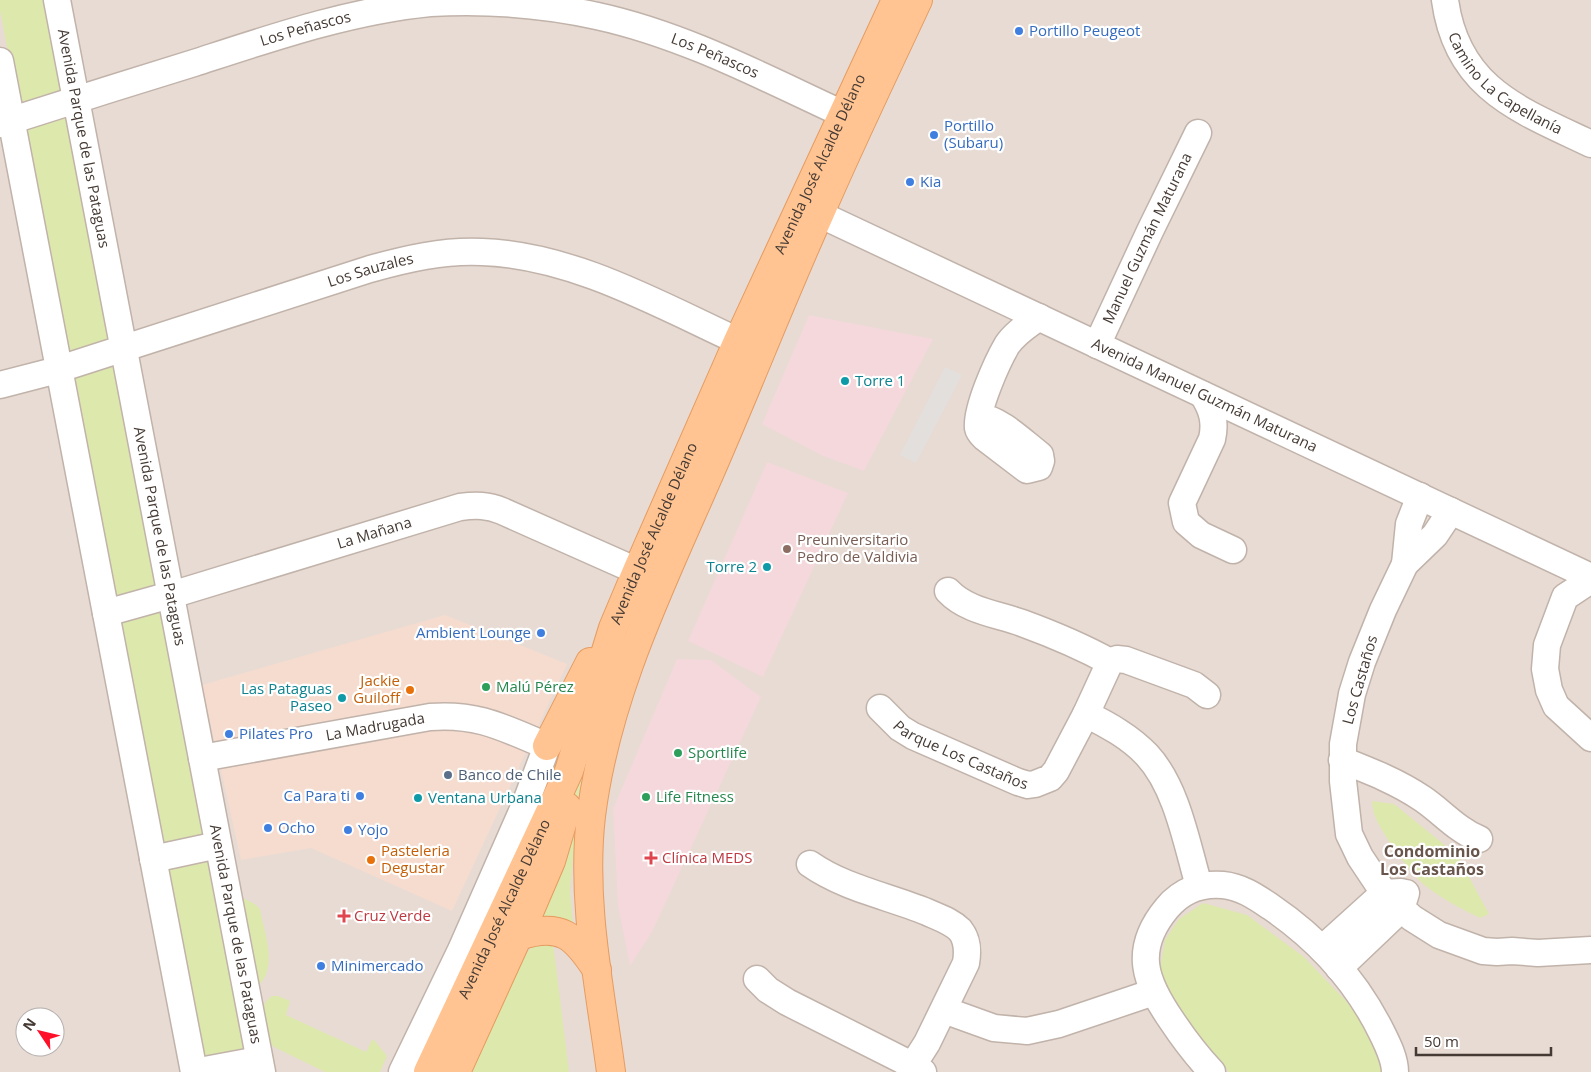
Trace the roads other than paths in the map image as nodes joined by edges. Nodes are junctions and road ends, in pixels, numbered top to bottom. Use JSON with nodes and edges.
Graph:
{"nodes":[{"id":1,"x":57,"y":0,"type":"edge"},
{"id":2,"x":896,"y":0,"type":"edge"},
{"id":3,"x":918,"y":0,"type":"edge"},
{"id":4,"x":1445,"y":0,"type":"edge"},
{"id":5,"x":0,"y":61,"type":"edge"},
{"id":6,"x":76,"y":100,"type":"junction"},
{"id":7,"x":843,"y":114,"type":"junction"},
{"id":8,"x":6,"y":122,"type":"edge"},
{"id":9,"x":1198,"y":134,"type":"dead end"},
{"id":10,"x":1591,"y":144,"type":"edge"},
{"id":11,"x":819,"y":214,"type":"junction"},
{"id":12,"x":1003,"y":300,"type":"junction"},
{"id":13,"x":1039,"y":317,"type":"junction"},
{"id":14,"x":738,"y":341,"type":"junction"},
{"id":15,"x":1008,"y":344,"type":"junction"},
{"id":16,"x":1098,"y":345,"type":"junction"},
{"id":17,"x":124,"y":348,"type":"junction"},
{"id":18,"x":59,"y":369,"type":"junction"},
{"id":19,"x":0,"y":385,"type":"edge"},
{"id":20,"x":1203,"y":395,"type":"junction"},
{"id":21,"x":980,"y":417,"type":"dead end"},
{"id":22,"x":1254,"y":419,"type":"junction"},
{"id":23,"x":1212,"y":439,"type":"junction"},
{"id":24,"x":1420,"y":496,"type":"junction"},
{"id":25,"x":1451,"y":511,"type":"junction"},
{"id":26,"x":1233,"y":550,"type":"dead end"},
{"id":27,"x":1559,"y":562,"type":"junction"},
{"id":28,"x":1405,"y":564,"type":"junction"},
{"id":29,"x":637,"y":571,"type":"junction"},
{"id":30,"x":1591,"y":579,"type":"edge"},
{"id":31,"x":948,"y":591,"type":"dead end"},
{"id":32,"x":171,"y":595,"type":"junction"},
{"id":33,"x":1565,"y":597,"type":"junction"},
{"id":34,"x":106,"y":613,"type":"junction"},
{"id":35,"x":614,"y":628,"type":"junction"},
{"id":36,"x":1110,"y":662,"type":"junction"},
{"id":37,"x":1208,"y":695,"type":"dead end"},
{"id":38,"x":880,"y":708,"type":"dead end"},
{"id":39,"x":1083,"y":721,"type":"junction"},
{"id":40,"x":1591,"y":738,"type":"edge"},
{"id":41,"x":547,"y":746,"type":"junction"},
{"id":42,"x":202,"y":758,"type":"junction"},
{"id":43,"x":1342,"y":760,"type":"junction"},
{"id":44,"x":568,"y":771,"type":"junction"},
{"id":45,"x":1479,"y":839,"type":"dead end"},
{"id":46,"x":218,"y":845,"type":"junction"},
{"id":47,"x":153,"y":859,"type":"junction"},
{"id":48,"x":810,"y":864,"type":"dead end"},
{"id":49,"x":1193,"y":889,"type":"junction"},
{"id":50,"x":1397,"y":898,"type":"junction"},
{"id":51,"x":519,"y":936,"type":"junction"},
{"id":52,"x":1591,"y":950,"type":"edge"},
{"id":53,"x":1331,"y":958,"type":"junction"},
{"id":54,"x":597,"y":972,"type":"junction"},
{"id":55,"x":757,"y":979,"type":"dead end"},
{"id":56,"x":1151,"y":984,"type":"junction"},
{"id":57,"x":947,"y":1004,"type":"junction"},
{"id":58,"x":260,"y":1066,"type":"edge"},
{"id":59,"x":918,"y":1069,"type":"edge"},
{"id":60,"x":194,"y":1072,"type":"edge"},
{"id":61,"x":402,"y":1072,"type":"edge"},
{"id":62,"x":428,"y":1072,"type":"edge"},
{"id":63,"x":456,"y":1072,"type":"edge"},
{"id":64,"x":611,"y":1072,"type":"edge"},
{"id":65,"x":1212,"y":1072,"type":"edge"},
{"id":66,"x":1396,"y":1072,"type":"edge"}],
"edges":[{"from":1,"to":6,"type":"street","name":"Avenida Parque de las Pataguas"},
{"from":2,"to":7,"type":"main road","name":"Avenida José Alcalde Délano"},
{"from":3,"to":11,"type":"main road","name":"Avenida José Alcalde Délano"},
{"from":4,"to":10,"type":"street","name":"Camino La Capellanía"},
{"from":5,"to":8,"type":"street"},
{"from":6,"to":7,"type":"street","name":"Los Peñascos"},
{"from":6,"to":8,"type":"street","name":"Los Peñascos"},
{"from":6,"to":17,"type":"street","name":"Avenida Parque de las Pataguas"},
{"from":7,"to":14,"type":"main road","name":"Avenida José Alcalde Délano"},
{"from":8,"to":18,"type":"street"},
{"from":9,"to":16,"type":"street","name":"Manuel Guzmán Maturana"},
{"from":11,"to":12,"type":"street","name":"Avenida Manuel Guzmán Maturana"},
{"from":11,"to":54,"type":"main road","name":"Avenida José Alcalde Délano"},
{"from":12,"to":13,"type":"street","name":"Avenida Manuel Guzmán Maturana"},
{"from":12,"to":15,"type":"street"},
{"from":13,"to":15,"type":"street"},
{"from":13,"to":16,"type":"street","name":"Avenida Manuel Guzmán Maturana"},
{"from":14,"to":17,"type":"street","name":"Los Sauzales"},
{"from":14,"to":29,"type":"main road","name":"Avenida José Alcalde Délano"},
{"from":15,"to":21,"type":"street"},
{"from":16,"to":20,"type":"street","name":"Avenida Manuel Guzmán Maturana"},
{"from":17,"to":18,"type":"street","name":"Los Sauzales"},
{"from":17,"to":32,"type":"street","name":"Avenida Parque de las Pataguas"},
{"from":18,"to":19,"type":"street","name":"Los Sauzales"},
{"from":18,"to":34,"type":"street"},
{"from":20,"to":22,"type":"street","name":"Avenida Manuel Guzmán Maturana"},
{"from":20,"to":23,"type":"street"},
{"from":22,"to":23,"type":"street"},
{"from":22,"to":24,"type":"street","name":"Avenida Manuel Guzmán Maturana"},
{"from":23,"to":26,"type":"street"},
{"from":24,"to":25,"type":"street","name":"Avenida Manuel Guzmán Maturana"},
{"from":24,"to":28,"type":"street","name":"Los Castaños"},
{"from":25,"to":27,"type":"street","name":"Avenida Manuel Guzmán Maturana"},
{"from":25,"to":28,"type":"street","name":"Los Castaños"},
{"from":27,"to":30,"type":"street","name":"Avenida Manuel Guzmán Maturana"},
{"from":27,"to":33,"type":"street"},
{"from":28,"to":43,"type":"street","name":"Los Castaños"},
{"from":29,"to":32,"type":"street","name":"La Mañana"},
{"from":29,"to":35,"type":"main road","name":"Avenida José Alcalde Délano"},
{"from":30,"to":33,"type":"street"},
{"from":31,"to":36,"type":"street"},
{"from":32,"to":34,"type":"street","name":"La Mañana"},
{"from":32,"to":42,"type":"street","name":"Avenida Parque de las Pataguas"},
{"from":33,"to":40,"type":"street"},
{"from":34,"to":47,"type":"street"},
{"from":35,"to":41,"type":"main road"},
{"from":35,"to":44,"type":"main road","name":"Avenida José Alcalde Délano"},
{"from":36,"to":37,"type":"street"},
{"from":36,"to":39,"type":"street","name":"Parque Los Castaños"},
{"from":38,"to":39,"type":"street","name":"Parque Los Castaños"},
{"from":39,"to":49,"type":"street"},
{"from":41,"to":42,"type":"street","name":"La Madrugada"},
{"from":41,"to":61,"type":"street"},
{"from":42,"to":46,"type":"street","name":"Avenida Parque de las Pataguas"},
{"from":43,"to":45,"type":"street"},
{"from":43,"to":50,"type":"street","name":"Los Castaños"},
{"from":44,"to":51,"type":"main road"},
{"from":44,"to":62,"type":"main road","name":"Avenida José Alcalde Délano"},
{"from":46,"to":47,"type":"street"},
{"from":46,"to":58,"type":"street","name":"Avenida Parque de las Pataguas"},
{"from":47,"to":60,"type":"street"},
{"from":48,"to":57,"type":"street"},
{"from":49,"to":53,"type":"street"},
{"from":49,"to":56,"type":"street"},
{"from":50,"to":52,"type":"street","name":"Los Castaños"},
{"from":50,"to":53,"type":"street"},
{"from":51,"to":54,"type":"main road"},
{"from":51,"to":63,"type":"main road"},
{"from":53,"to":66,"type":"street"},
{"from":54,"to":64,"type":"main road","name":"Avenida José Alcalde Délano"},
{"from":55,"to":59,"type":"street"},
{"from":56,"to":57,"type":"street"},
{"from":56,"to":65,"type":"street"},
{"from":57,"to":59,"type":"street"},
{"from":58,"to":60,"type":"street"}]}
